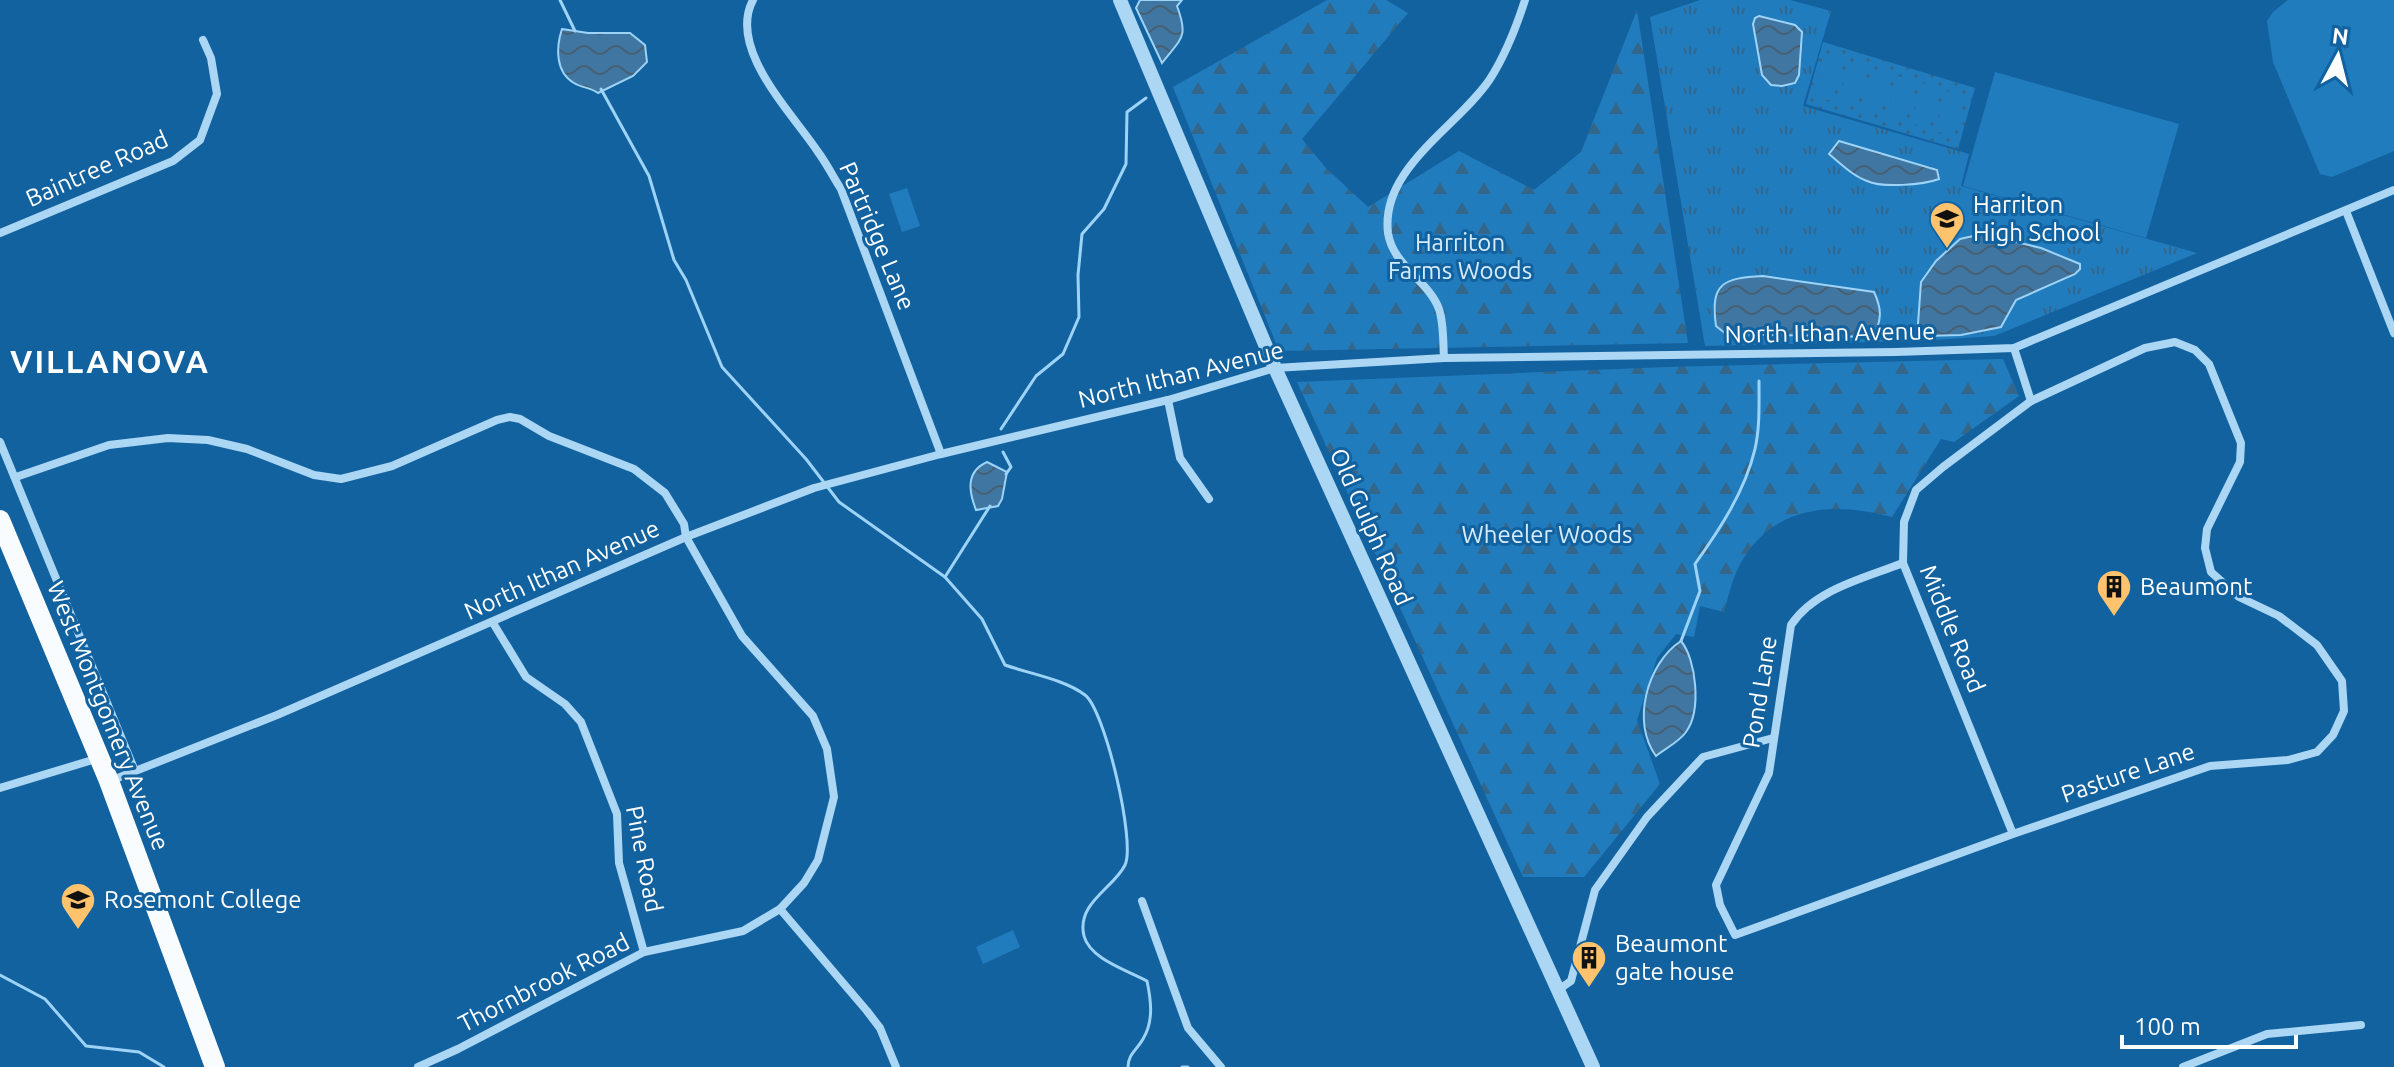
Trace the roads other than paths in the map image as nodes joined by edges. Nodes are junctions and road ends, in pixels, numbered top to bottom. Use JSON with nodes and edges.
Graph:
{"nodes":[{"id":1,"x":753,"y":0,"type":"edge"},
{"id":2,"x":1120,"y":0,"type":"edge"},
{"id":3,"x":1525,"y":0,"type":"edge"},
{"id":4,"x":203,"y":40,"type":"dead end"},
{"id":5,"x":2394,"y":190,"type":"edge"},
{"id":6,"x":2346,"y":211,"type":"junction"},
{"id":7,"x":0,"y":233,"type":"edge"},
{"id":8,"x":2394,"y":333,"type":"edge"},
{"id":9,"x":2014,"y":348,"type":"junction"},
{"id":10,"x":1444,"y":358,"type":"junction"},
{"id":11,"x":1275,"y":368,"type":"junction"},
{"id":12,"x":1168,"y":400,"type":"junction"},
{"id":13,"x":2031,"y":401,"type":"junction"},
{"id":14,"x":0,"y":442,"type":"edge"},
{"id":15,"x":941,"y":454,"type":"junction"},
{"id":16,"x":16,"y":477,"type":"junction"},
{"id":17,"x":1209,"y":499,"type":"dead end"},
{"id":18,"x":0,"y":520,"type":"edge"},
{"id":19,"x":686,"y":537,"type":"junction"},
{"id":20,"x":1903,"y":563,"type":"junction"},
{"id":21,"x":493,"y":623,"type":"junction"},
{"id":22,"x":1773,"y":738,"type":"junction"},
{"id":23,"x":100,"y":758,"type":"junction"},
{"id":24,"x":135,"y":771,"type":"junction"},
{"id":25,"x":109,"y":781,"type":"junction"},
{"id":26,"x":0,"y":788,"type":"edge"},
{"id":27,"x":2013,"y":834,"type":"junction"},
{"id":28,"x":1716,"y":885,"type":"joint"},
{"id":29,"x":1142,"y":901,"type":"dead end"},
{"id":30,"x":780,"y":909,"type":"junction"},
{"id":31,"x":644,"y":952,"type":"junction"},
{"id":32,"x":1558,"y":990,"type":"junction"},
{"id":33,"x":2361,"y":1025,"type":"dead end"},
{"id":34,"x":215,"y":1067,"type":"edge"},
{"id":35,"x":418,"y":1067,"type":"edge"},
{"id":36,"x":896,"y":1067,"type":"edge"},
{"id":37,"x":1221,"y":1067,"type":"edge"},
{"id":38,"x":1593,"y":1067,"type":"edge"},
{"id":39,"x":2183,"y":1067,"type":"edge"}],
"edges":[{"from":1,"to":15,"type":"street","name":"Partridge Lane"},
{"from":2,"to":11,"type":"street","name":"Old Gulph Road"},
{"from":3,"to":10,"type":"street"},
{"from":4,"to":7,"type":"street","name":"Baintree Road"},
{"from":5,"to":6,"type":"street","name":"North Ithan Avenue"},
{"from":6,"to":8,"type":"street"},
{"from":6,"to":9,"type":"street","name":"North Ithan Avenue"},
{"from":9,"to":10,"type":"street","name":"North Ithan Avenue"},
{"from":9,"to":13,"type":"street"},
{"from":10,"to":11,"type":"street","name":"North Ithan Avenue"},
{"from":11,"to":12,"type":"street","name":"North Ithan Avenue"},
{"from":11,"to":32,"type":"street","name":"Old Gulph Road"},
{"from":12,"to":15,"type":"street","name":"North Ithan Avenue"},
{"from":12,"to":17,"type":"street"},
{"from":13,"to":20,"type":"street","name":"Middle Road"},
{"from":13,"to":27,"type":"street","name":"Pasture Lane"},
{"from":14,"to":16,"type":"street","name":"West Montgomery Avenue"},
{"from":15,"to":19,"type":"street","name":"North Ithan Avenue"},
{"from":16,"to":19,"type":"street","name":"Thornbrook Road"},
{"from":16,"to":24,"type":"street","name":"West Montgomery Avenue"},
{"from":18,"to":23,"type":"main road","name":"West Montgomery Avenue"},
{"from":19,"to":21,"type":"street","name":"North Ithan Avenue"},
{"from":19,"to":30,"type":"street","name":"Thornbrook Road"},
{"from":20,"to":22,"type":"street","name":"Pond Lane"},
{"from":20,"to":27,"type":"street","name":"Middle Road"},
{"from":21,"to":24,"type":"street","name":"North Ithan Avenue"},
{"from":21,"to":31,"type":"street","name":"Pine Road"},
{"from":22,"to":28,"type":"street","name":"Pond Lane"},
{"from":22,"to":32,"type":"street"},
{"from":23,"to":25,"type":"main road","name":"West Montgomery Avenue"},
{"from":23,"to":26,"type":"street"},
{"from":24,"to":25,"type":"street","name":"North Ithan Avenue"},
{"from":25,"to":34,"type":"main road","name":"West Montgomery Avenue"},
{"from":27,"to":28,"type":"street","name":"Pasture Lane"},
{"from":29,"to":37,"type":"street"},
{"from":30,"to":31,"type":"street","name":"Thornbrook Road"},
{"from":30,"to":36,"type":"street"},
{"from":31,"to":35,"type":"street","name":"Thornbrook Road"},
{"from":32,"to":38,"type":"street","name":"Old Gulph Road"},
{"from":33,"to":39,"type":"street"}]}
